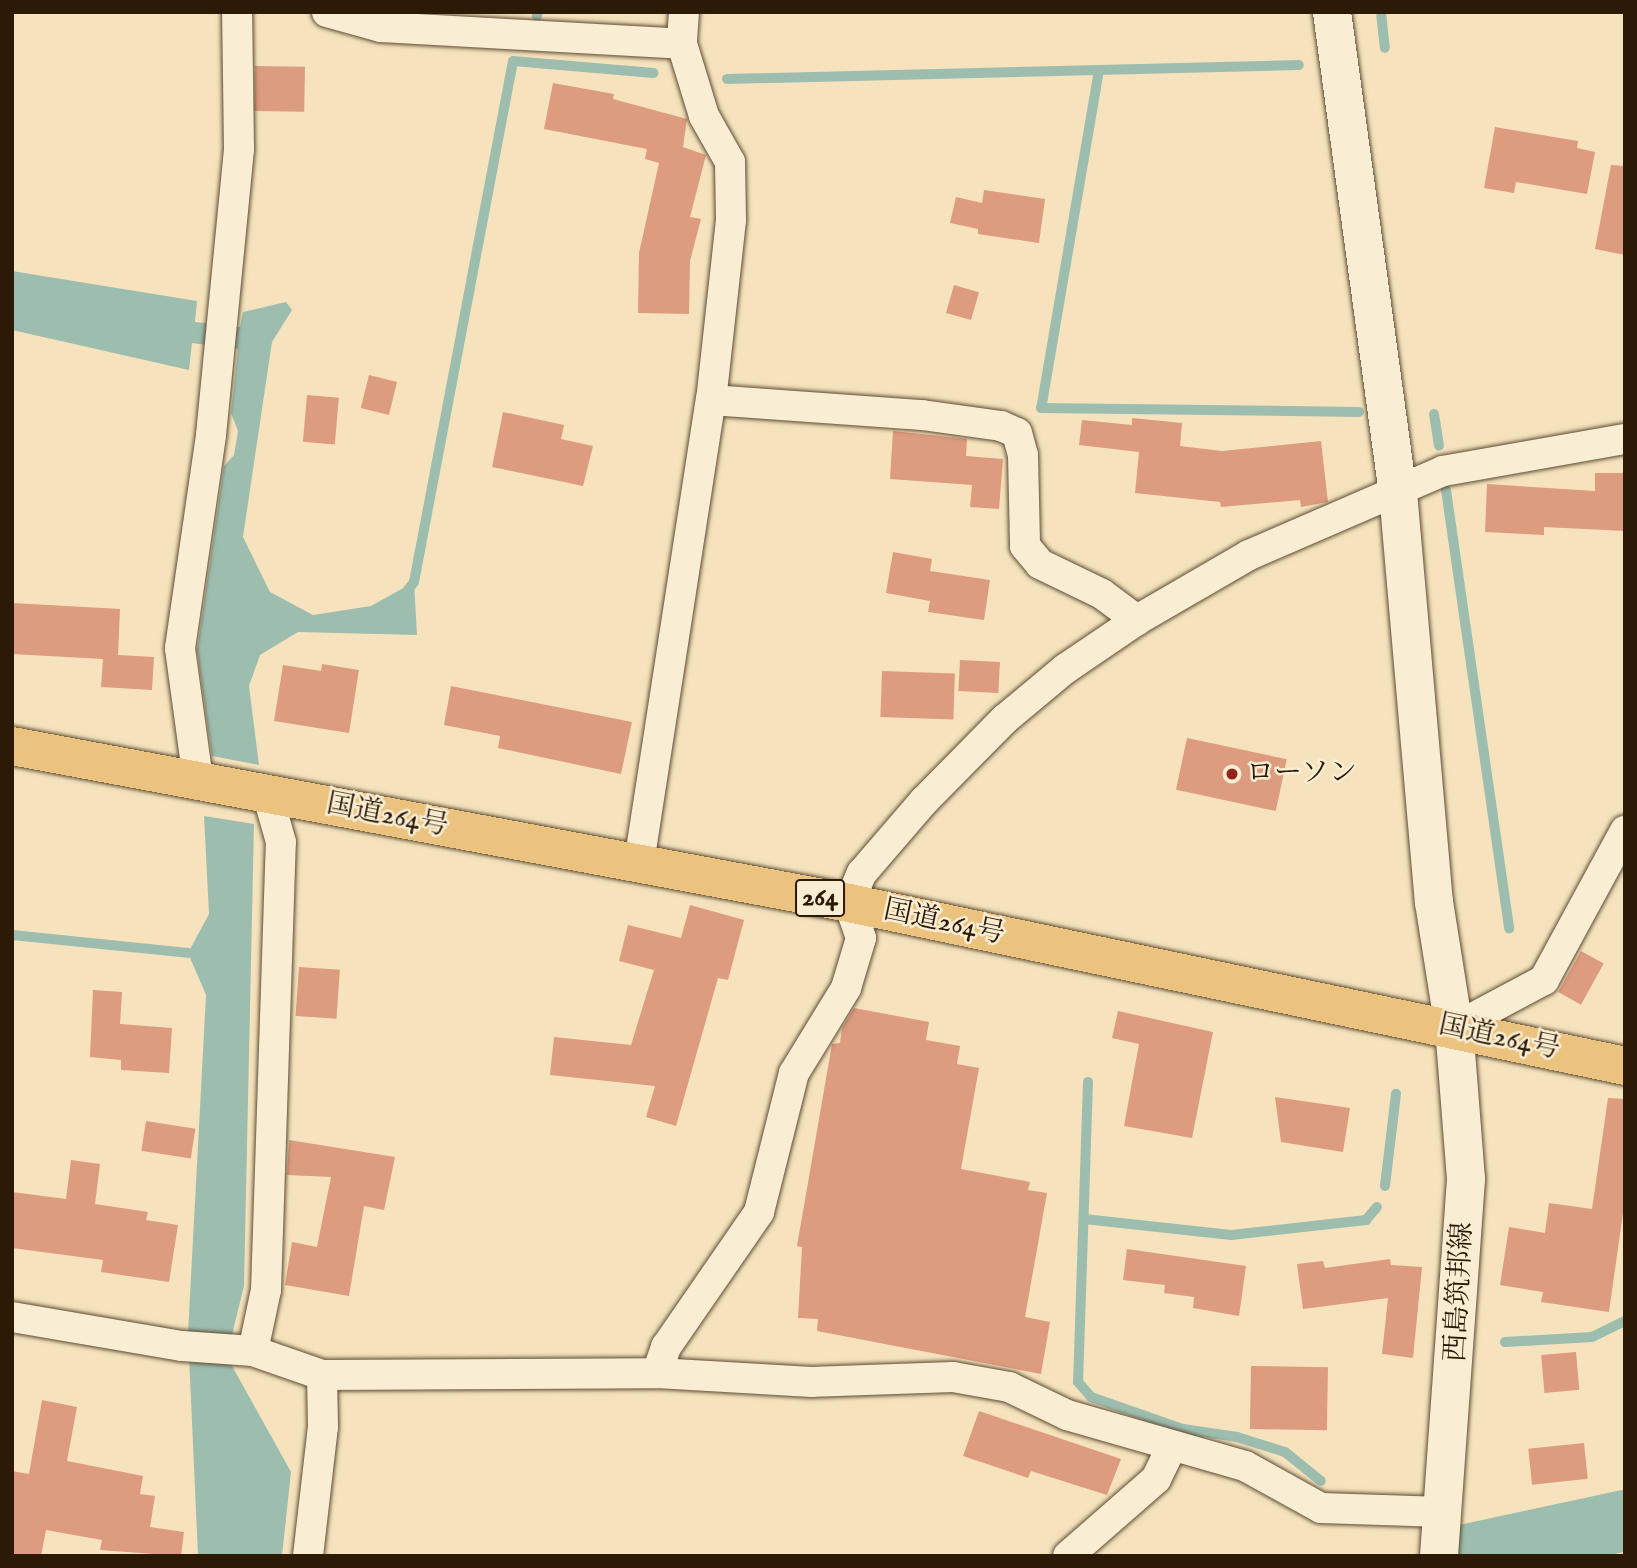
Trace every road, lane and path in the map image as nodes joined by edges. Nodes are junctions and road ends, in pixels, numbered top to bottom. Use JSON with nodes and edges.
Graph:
{"nodes":[{"id":1,"x":237,"y":12,"type":"edge"},
{"id":2,"x":327,"y":12,"type":"edge"},
{"id":3,"x":684,"y":12,"type":"edge"},
{"id":4,"x":1332,"y":12,"type":"edge"},
{"id":5,"x":682,"y":44,"type":"junction"},
{"id":6,"x":711,"y":400,"type":"junction"},
{"id":7,"x":1625,"y":439,"type":"edge"},
{"id":8,"x":1398,"y":492,"type":"junction"},
{"id":9,"x":1137,"y":620,"type":"junction"},
{"id":10,"x":12,"y":746,"type":"edge"},
{"id":11,"x":198,"y":780,"type":"junction"},
{"id":12,"x":267,"y":793,"type":"junction"},
{"id":13,"x":1625,"y":831,"type":"edge"},
{"id":14,"x":639,"y":863,"type":"junction"},
{"id":15,"x":849,"y":903,"type":"junction"},
{"id":16,"x":1454,"y":1028,"type":"junction"},
{"id":17,"x":1625,"y":1066,"type":"edge"},
{"id":18,"x":12,"y":1317,"type":"edge"},
{"id":19,"x":246,"y":1350,"type":"junction"},
{"id":20,"x":657,"y":1373,"type":"junction"},
{"id":21,"x":322,"y":1375,"type":"junction"},
{"id":22,"x":1171,"y":1448,"type":"junction"},
{"id":23,"x":1443,"y":1512,"type":"junction"},
{"id":24,"x":308,"y":1556,"type":"edge"},
{"id":25,"x":1068,"y":1556,"type":"edge"},
{"id":26,"x":1439,"y":1556,"type":"edge"}],
"edges":[{"from":1,"to":11,"type":"street"},
{"from":2,"to":5,"type":"street"},
{"from":3,"to":5,"type":"street"},
{"from":4,"to":8,"type":"street","name":"西島筑邦線"},
{"from":5,"to":6,"type":"street"},
{"from":6,"to":9,"type":"street"},
{"from":6,"to":14,"type":"street"},
{"from":7,"to":8,"type":"street"},
{"from":8,"to":9,"type":"street"},
{"from":8,"to":16,"type":"street","name":"西島筑邦線"},
{"from":9,"to":15,"type":"street"},
{"from":10,"to":11,"type":"highway","name":"国道264号","number":"264"},
{"from":11,"to":12,"type":"highway","name":"国道264号","number":"264"},
{"from":12,"to":14,"type":"highway","name":"国道264号","number":"264"},
{"from":12,"to":19,"type":"street"},
{"from":13,"to":16,"type":"street"},
{"from":14,"to":15,"type":"highway","name":"国道264号","number":"264"},
{"from":15,"to":16,"type":"highway","name":"国道264号","number":"264"},
{"from":15,"to":20,"type":"street"},
{"from":16,"to":17,"type":"highway","name":"国道264号","number":"264"},
{"from":16,"to":23,"type":"street","name":"西島筑邦線"},
{"from":18,"to":19,"type":"street"},
{"from":19,"to":21,"type":"street"},
{"from":20,"to":21,"type":"street"},
{"from":20,"to":22,"type":"street"},
{"from":21,"to":24,"type":"street"},
{"from":22,"to":23,"type":"street"},
{"from":22,"to":25,"type":"street"},
{"from":23,"to":26,"type":"street","name":"西島筑邦線"}]}
